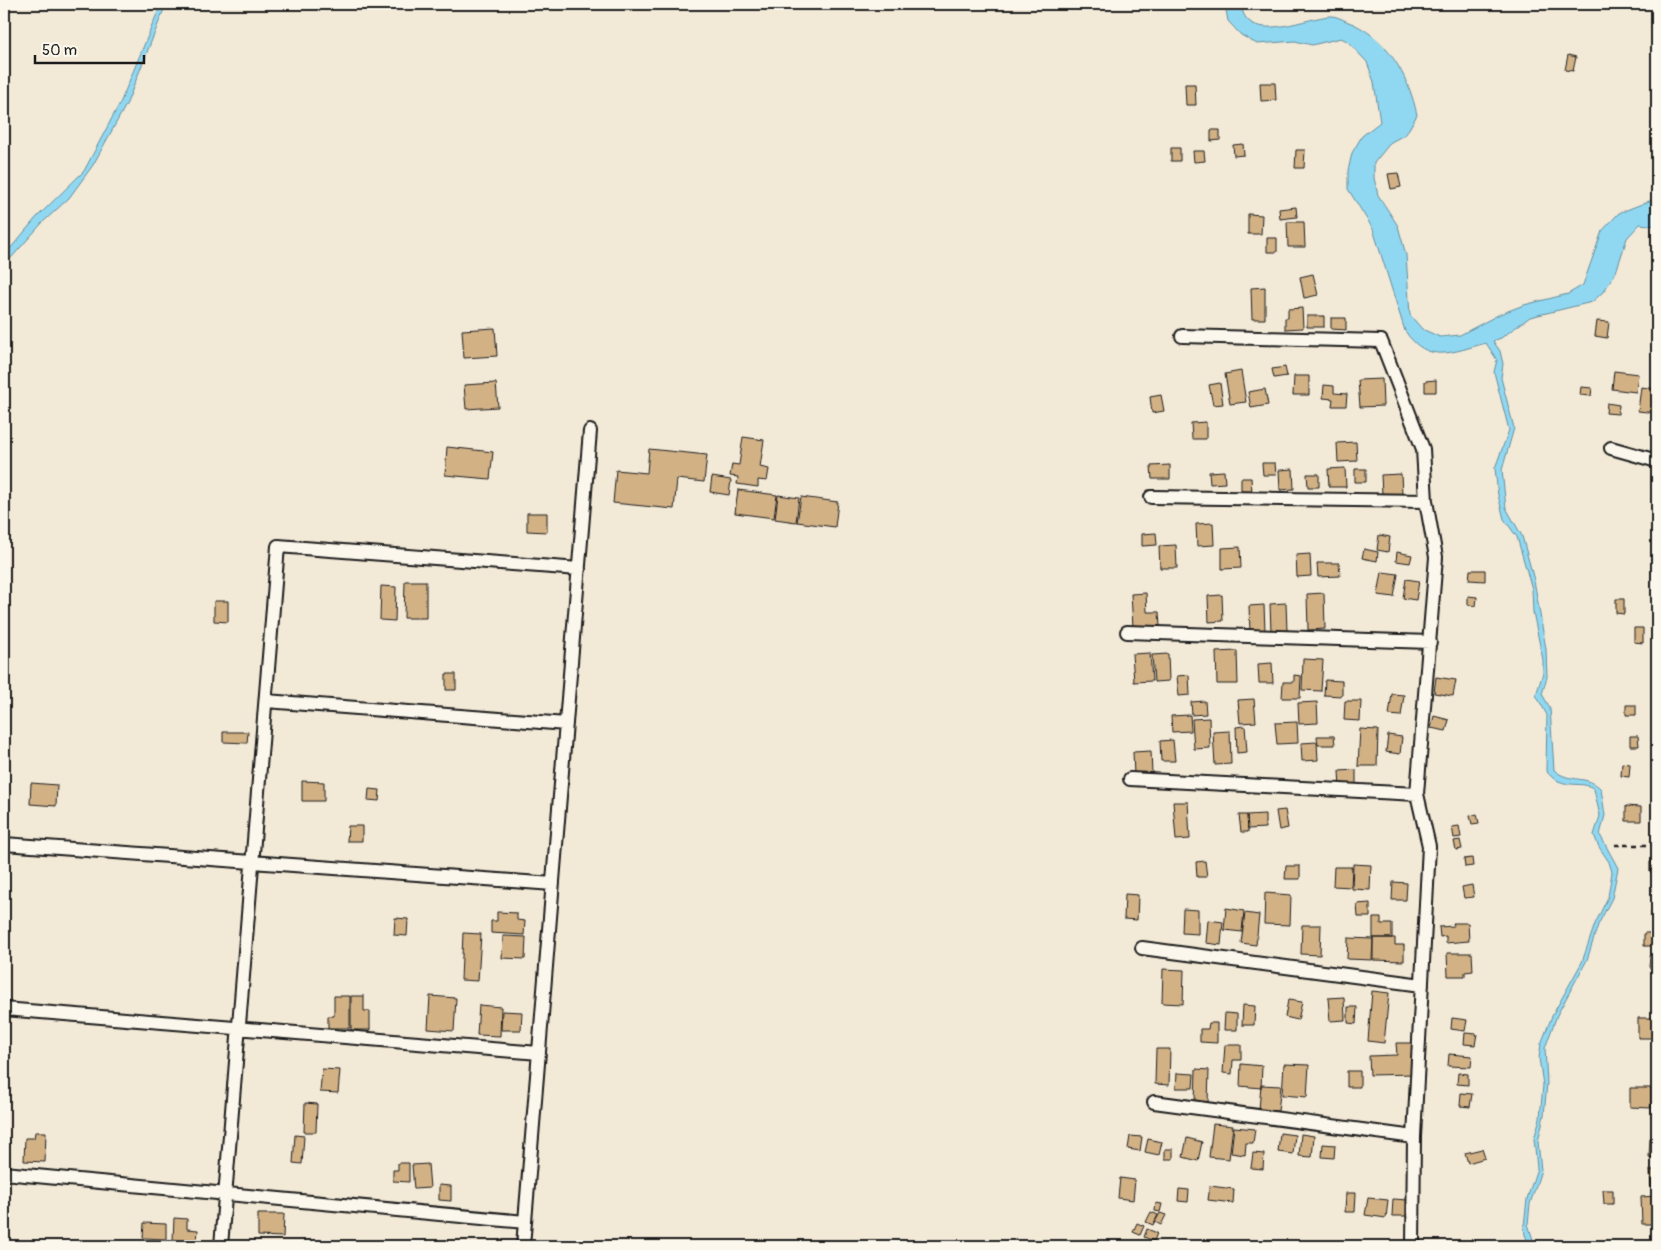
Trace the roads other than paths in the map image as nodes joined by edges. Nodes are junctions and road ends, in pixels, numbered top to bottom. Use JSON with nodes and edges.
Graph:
{"nodes":[{"id":1,"x":1182,"y":336,"type":"dead end"},
{"id":2,"x":590,"y":431,"type":"dead end"},
{"id":3,"x":1611,"y":448,"type":"dead end"},
{"id":4,"x":1657,"y":461,"type":"edge"},
{"id":5,"x":1151,"y":497,"type":"dead end"},
{"id":6,"x":1426,"y":502,"type":"junction"},
{"id":7,"x":579,"y":569,"type":"junction"},
{"id":8,"x":1127,"y":632,"type":"dead end"},
{"id":9,"x":1430,"y":642,"type":"junction"},
{"id":10,"x":266,"y":701,"type":"junction"},
{"id":11,"x":566,"y":724,"type":"junction"},
{"id":12,"x":1130,"y":779,"type":"dead end"},
{"id":13,"x":1417,"y":794,"type":"junction"},
{"id":14,"x":4,"y":844,"type":"edge"},
{"id":15,"x":252,"y":862,"type":"junction"},
{"id":16,"x":553,"y":884,"type":"junction"},
{"id":17,"x":1142,"y":948,"type":"dead end"},
{"id":18,"x":1422,"y":986,"type":"junction"},
{"id":19,"x":4,"y":1009,"type":"edge"},
{"id":20,"x":239,"y":1029,"type":"junction"},
{"id":21,"x":539,"y":1053,"type":"junction"},
{"id":22,"x":1154,"y":1102,"type":"dead end"},
{"id":23,"x":1414,"y":1137,"type":"junction"},
{"id":24,"x":4,"y":1173,"type":"edge"},
{"id":25,"x":226,"y":1194,"type":"junction"},
{"id":26,"x":525,"y":1222,"type":"junction"},
{"id":27,"x":221,"y":1246,"type":"edge"},
{"id":28,"x":523,"y":1246,"type":"edge"},
{"id":29,"x":1413,"y":1246,"type":"edge"}],
"edges":[{"from":1,"to":6,"type":"street"},
{"from":2,"to":7,"type":"street"},
{"from":3,"to":4,"type":"street"},
{"from":5,"to":6,"type":"street"},
{"from":6,"to":9,"type":"street"},
{"from":7,"to":10,"type":"street"},
{"from":7,"to":11,"type":"street"},
{"from":8,"to":9,"type":"street"},
{"from":9,"to":13,"type":"street"},
{"from":10,"to":11,"type":"street"},
{"from":10,"to":15,"type":"street"},
{"from":11,"to":16,"type":"street"},
{"from":12,"to":13,"type":"street"},
{"from":13,"to":18,"type":"street"},
{"from":14,"to":15,"type":"street"},
{"from":15,"to":16,"type":"street"},
{"from":15,"to":20,"type":"street"},
{"from":16,"to":21,"type":"street"},
{"from":17,"to":18,"type":"street"},
{"from":18,"to":23,"type":"street"},
{"from":19,"to":20,"type":"street"},
{"from":20,"to":21,"type":"street"},
{"from":20,"to":25,"type":"street"},
{"from":21,"to":26,"type":"street"},
{"from":22,"to":23,"type":"street"},
{"from":23,"to":29,"type":"street"},
{"from":24,"to":25,"type":"street"},
{"from":25,"to":26,"type":"street"},
{"from":25,"to":27,"type":"street"},
{"from":26,"to":28,"type":"street"}]}
